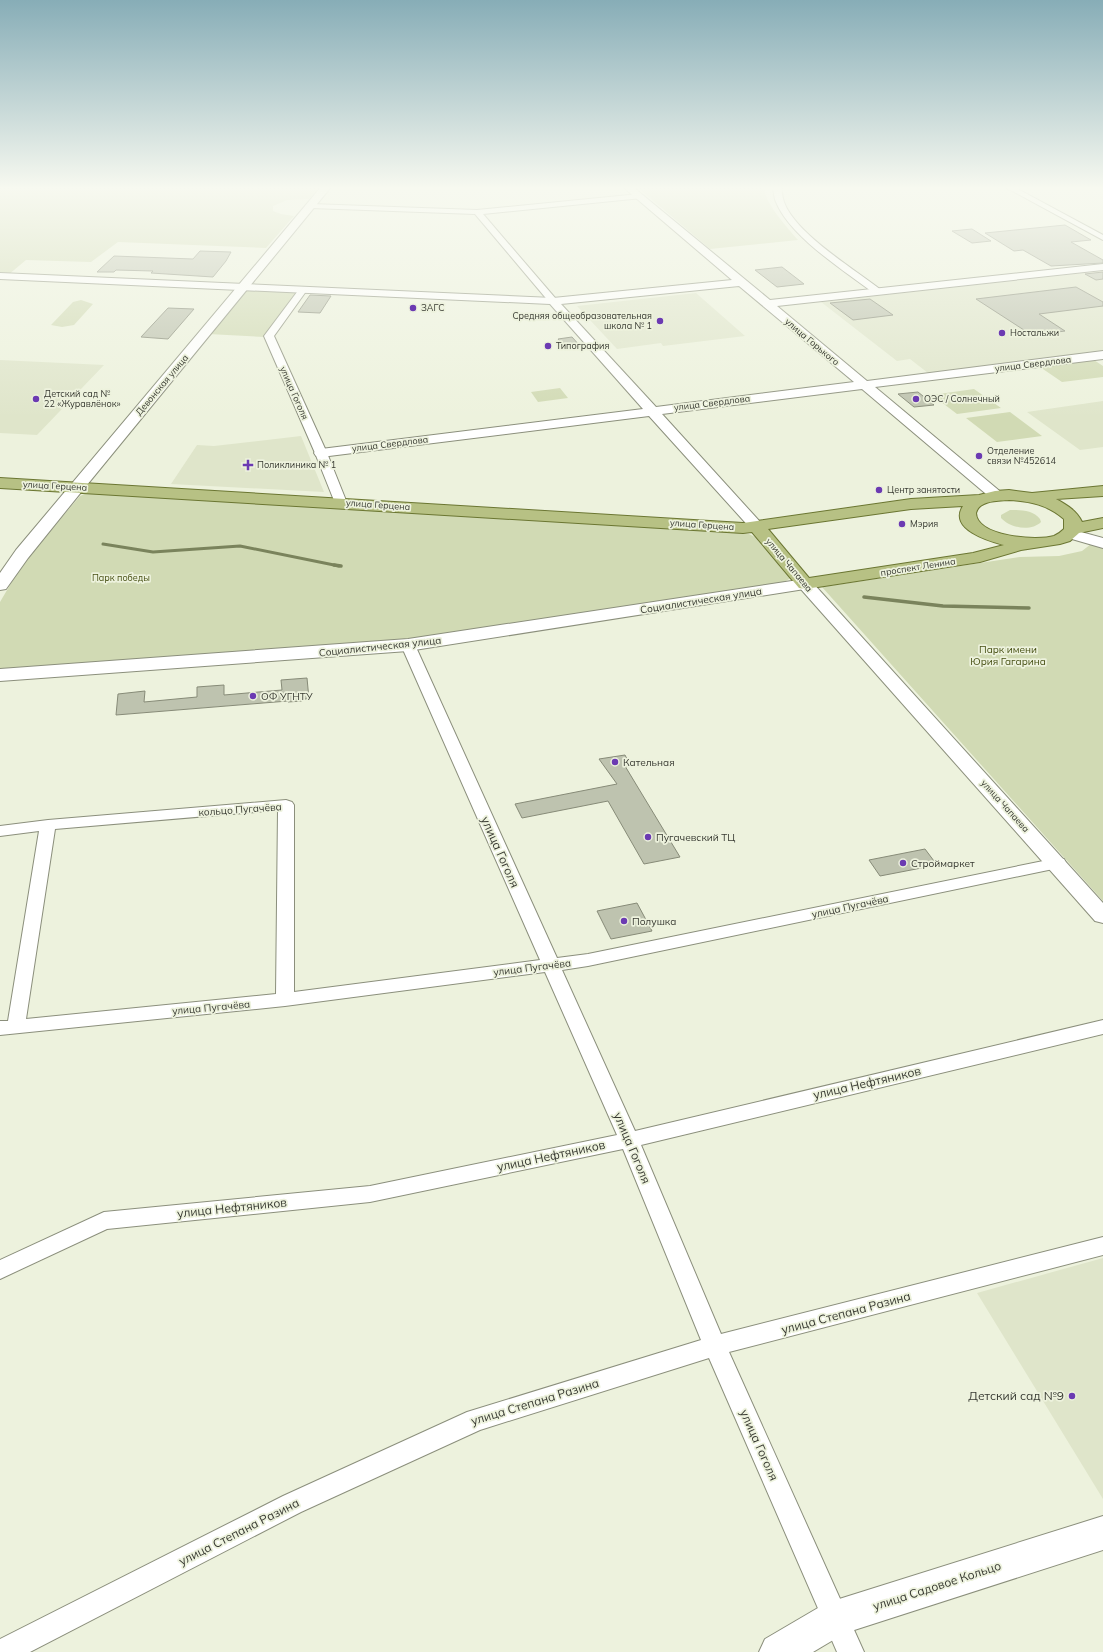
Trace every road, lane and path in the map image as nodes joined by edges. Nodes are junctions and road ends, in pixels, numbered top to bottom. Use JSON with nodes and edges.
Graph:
{"nodes":[{"id":1,"x":262,"y":264,"type":"edge"},
{"id":2,"x":521,"y":264,"type":"edge"},
{"id":3,"x":720,"y":264,"type":"edge"},
{"id":4,"x":841,"y":264,"type":"edge"},
{"id":5,"x":1103,"y":267,"type":"edge"},
{"id":6,"x":0,"y":276,"type":"edge"},
{"id":7,"x":741,"y":282,"type":"junction"},
{"id":8,"x":243,"y":287,"type":"junction"},
{"id":9,"x":303,"y":290,"type":"junction"},
{"id":10,"x":878,"y":292,"type":"junction"},
{"id":11,"x":552,"y":301,"type":"junction"},
{"id":12,"x":766,"y":304,"type":"junction"},
{"id":13,"x":1103,"y":355,"type":"edge"},
{"id":14,"x":864,"y":384,"type":"junction"},
{"id":15,"x":653,"y":411,"type":"junction"},
{"id":16,"x":321,"y":453,"type":"junction"},
{"id":17,"x":0,"y":483,"type":"edge"},
{"id":18,"x":76,"y":488,"type":"junction"},
{"id":19,"x":1103,"y":491,"type":"edge"},
{"id":20,"x":998,"y":496,"type":"junction"},
{"id":21,"x":1024,"y":497,"type":"junction"},
{"id":22,"x":980,"y":500,"type":"junction"},
{"id":23,"x":341,"y":503,"type":"junction"},
{"id":24,"x":1103,"y":523,"type":"edge"},
{"id":25,"x":757,"y":527,"type":"junction"},
{"id":26,"x":1072,"y":531,"type":"junction"},
{"id":27,"x":1029,"y":543,"type":"junction"},
{"id":28,"x":1103,"y":543,"type":"edge"},
{"id":29,"x":2,"y":580,"type":"edge"},
{"id":30,"x":805,"y":584,"type":"junction"},
{"id":31,"x":408,"y":645,"type":"junction"},
{"id":32,"x":0,"y":675,"type":"edge"},
{"id":33,"x":48,"y":825,"type":"junction"},
{"id":34,"x":0,"y":831,"type":"edge"},
{"id":35,"x":1058,"y":863,"type":"junction"},
{"id":36,"x":1103,"y":916,"type":"edge"},
{"id":37,"x":551,"y":965,"type":"junction"},
{"id":38,"x":285,"y":1000,"type":"junction"},
{"id":39,"x":8,"y":1027,"type":"edge"},
{"id":40,"x":1103,"y":1027,"type":"edge"},
{"id":41,"x":629,"y":1140,"type":"junction"},
{"id":42,"x":1103,"y":1246,"type":"edge"},
{"id":43,"x":0,"y":1270,"type":"edge"},
{"id":44,"x":716,"y":1346,"type":"junction"},
{"id":45,"x":1103,"y":1533,"type":"edge"},
{"id":46,"x":836,"y":1618,"type":"junction"},
{"id":47,"x":2,"y":1652,"type":"edge"},
{"id":48,"x":778,"y":1652,"type":"edge"},
{"id":49,"x":851,"y":1652,"type":"edge"}],
"edges":[{"from":1,"to":8,"type":"main road","name":"Девонская улица"},
{"from":2,"to":11,"type":"street","name":"улица Чапаева"},
{"from":3,"to":7,"type":"street","name":"улица Горького"},
{"from":4,"to":10,"type":"street"},
{"from":5,"to":10,"type":"street"},
{"from":6,"to":8,"type":"street"},
{"from":7,"to":11,"type":"street"},
{"from":7,"to":12,"type":"street","name":"улица Горького"},
{"from":8,"to":9,"type":"street"},
{"from":8,"to":18,"type":"main road","name":"Девонская улица"},
{"from":9,"to":11,"type":"street"},
{"from":9,"to":16,"type":"street","name":"улица Гоголя"},
{"from":10,"to":12,"type":"street"},
{"from":11,"to":15,"type":"street","name":"улица Чапаева"},
{"from":12,"to":14,"type":"street","name":"улица Горького"},
{"from":13,"to":14,"type":"street","name":"улица Свердлова"},
{"from":14,"to":15,"type":"street","name":"улица Свердлова"},
{"from":14,"to":20,"type":"street","name":"улица Горького"},
{"from":15,"to":16,"type":"street","name":"улица Свердлова"},
{"from":15,"to":25,"type":"street","name":"улица Чапаева"},
{"from":16,"to":23,"type":"street","name":"улица Гоголя"},
{"from":17,"to":18,"type":"main road","name":"улица Герцена"},
{"from":18,"to":23,"type":"main road","name":"улица Герцена"},
{"from":18,"to":29,"type":"main road","name":"Девонская улица"},
{"from":19,"to":21,"type":"main road"},
{"from":20,"to":21,"type":"main road"},
{"from":20,"to":22,"type":"main road"},
{"from":21,"to":26,"type":"main road"},
{"from":22,"to":25,"type":"main road"},
{"from":22,"to":27,"type":"main road"},
{"from":23,"to":25,"type":"main road","name":"улица Герцена"},
{"from":24,"to":26,"type":"main road"},
{"from":25,"to":30,"type":"main road","name":"улица Чапаева"},
{"from":26,"to":27,"type":"main road"},
{"from":26,"to":28,"type":"street"},
{"from":27,"to":30,"type":"main road","name":"проспект Ленина"},
{"from":30,"to":31,"type":"main road","name":"Социалистическая улица"},
{"from":30,"to":35,"type":"street","name":"улица Чапаева"},
{"from":31,"to":32,"type":"main road","name":"Социалистическая улица"},
{"from":31,"to":37,"type":"street","name":"улица Гоголя"},
{"from":33,"to":34,"type":"street","name":"кольцо Пугачёва"},
{"from":33,"to":38,"type":"street","name":"кольцо Пугачёва"},
{"from":33,"to":39,"type":"street"},
{"from":35,"to":36,"type":"street","name":"улица Чапаева"},
{"from":35,"to":37,"type":"street","name":"улица Пугачёва"},
{"from":37,"to":38,"type":"street","name":"улица Пугачёва"},
{"from":37,"to":41,"type":"street","name":"улица Гоголя"},
{"from":38,"to":39,"type":"street","name":"улица Пугачёва"},
{"from":40,"to":41,"type":"street","name":"улица Нефтяников"},
{"from":41,"to":43,"type":"street","name":"улица Нефтяников"},
{"from":41,"to":44,"type":"street","name":"улица Гоголя"},
{"from":42,"to":44,"type":"street","name":"улица Степана Разина"},
{"from":44,"to":46,"type":"street","name":"улица Гоголя"},
{"from":44,"to":47,"type":"street","name":"улица Степана Разина"},
{"from":45,"to":46,"type":"main road","name":"улица Садовое Кольцо"},
{"from":46,"to":48,"type":"main road","name":"улица Садовое Кольцо"},
{"from":46,"to":49,"type":"street","name":"улица Гоголя"}]}
